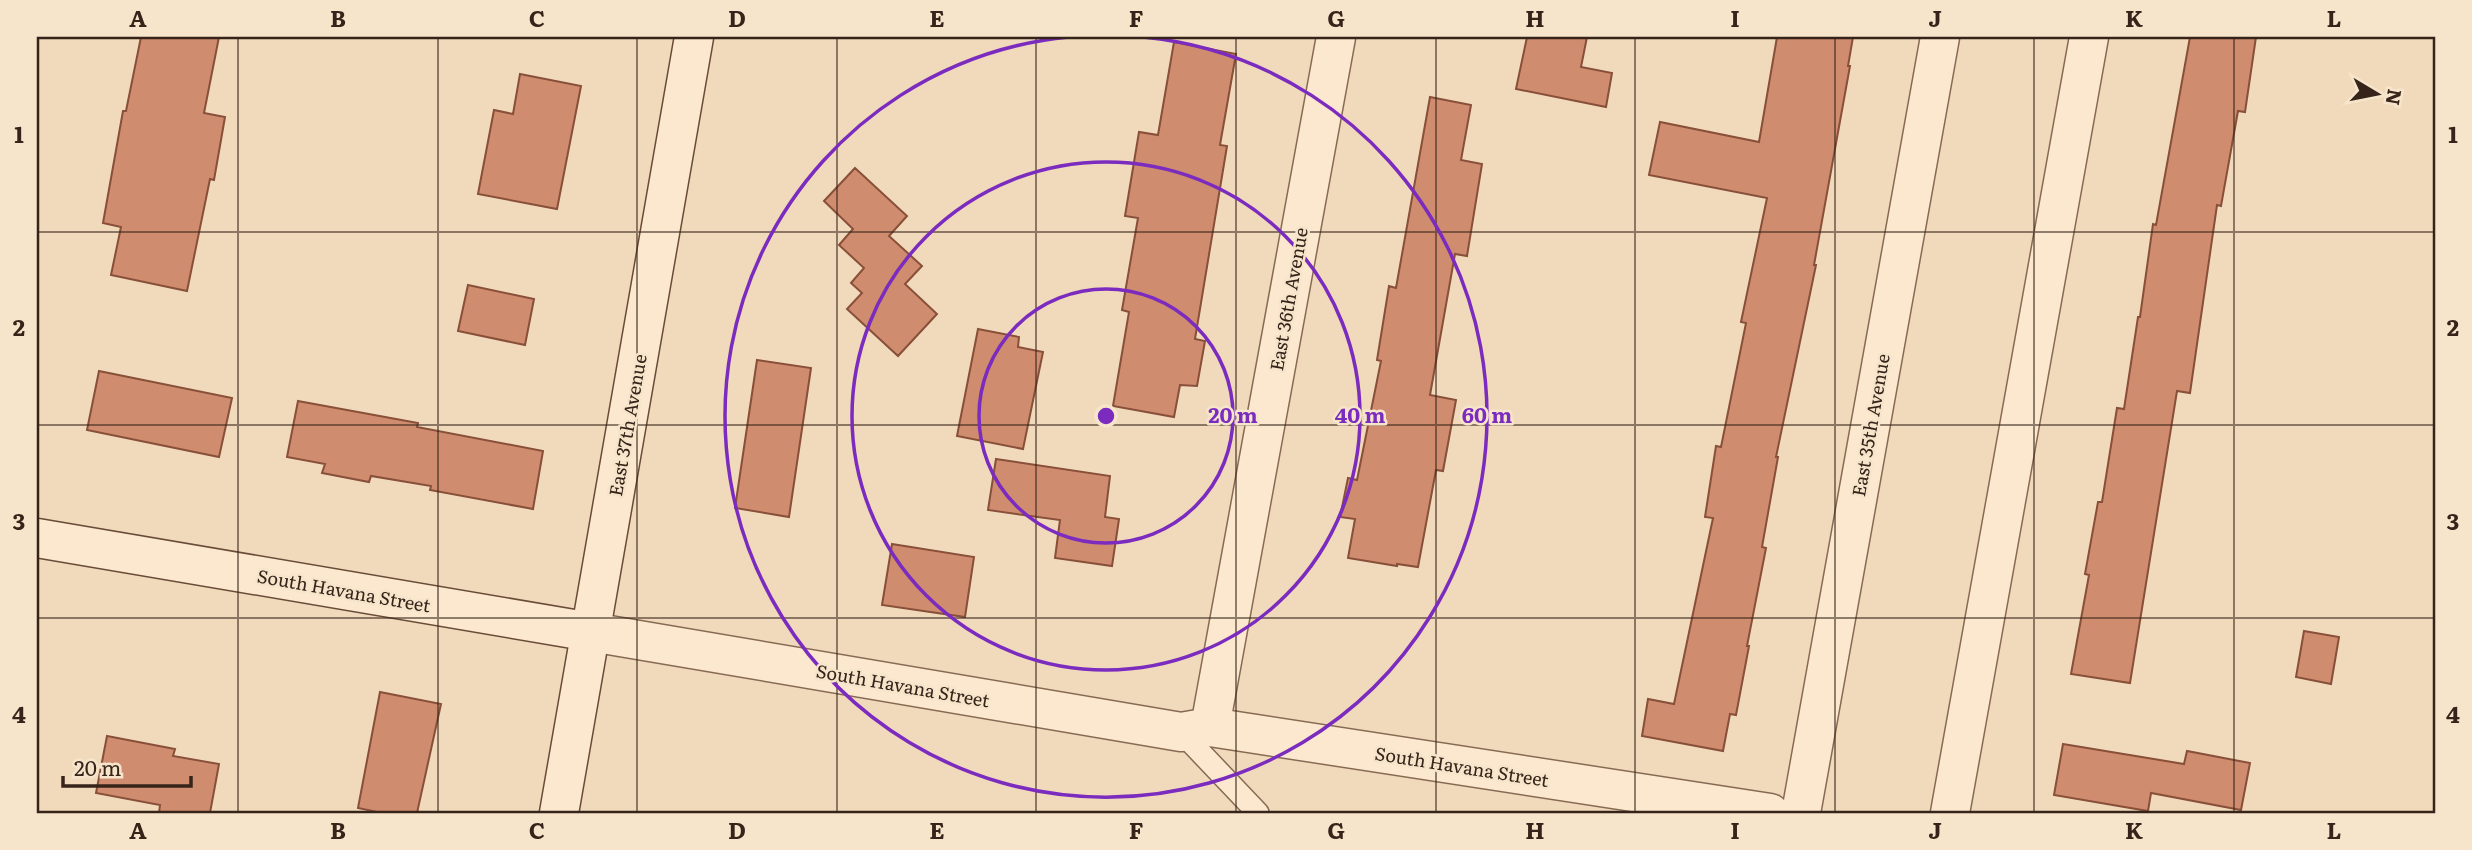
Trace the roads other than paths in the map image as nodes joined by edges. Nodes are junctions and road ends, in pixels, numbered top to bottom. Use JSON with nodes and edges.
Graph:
{"nodes":[{"id":1,"x":694,"y":37,"type":"edge"},
{"id":2,"x":1336,"y":37,"type":"edge"},
{"id":3,"x":1940,"y":37,"type":"edge"},
{"id":4,"x":2089,"y":37,"type":"edge"},
{"id":5,"x":37,"y":538,"type":"edge"},
{"id":6,"x":591,"y":632,"type":"junction"},
{"id":7,"x":1195,"y":730,"type":"junction"},
{"id":8,"x":559,"y":813,"type":"edge"},
{"id":9,"x":1258,"y":813,"type":"edge"},
{"id":10,"x":1770,"y":813,"type":"edge"},
{"id":11,"x":1801,"y":813,"type":"edge"},
{"id":12,"x":1950,"y":813,"type":"edge"}],
"edges":[{"from":1,"to":6,"type":"street","name":"East 37th Avenue"},
{"from":2,"to":7,"type":"street","name":"East 36th Avenue"},
{"from":3,"to":11,"type":"street","name":"East 35th Avenue"},
{"from":4,"to":12,"type":"street"},
{"from":5,"to":6,"type":"street","name":"South Havana Street"},
{"from":6,"to":7,"type":"street","name":"South Havana Street"},
{"from":6,"to":8,"type":"street","name":"East 37th Avenue"},
{"from":7,"to":9,"type":"lane"},
{"from":7,"to":10,"type":"street","name":"South Havana Street"}]}
